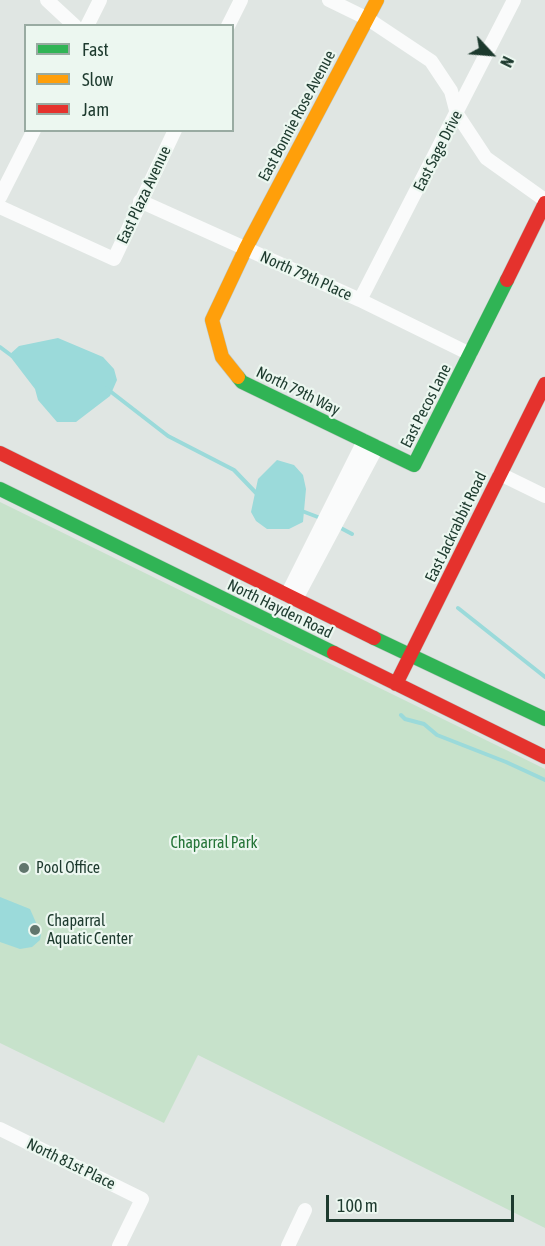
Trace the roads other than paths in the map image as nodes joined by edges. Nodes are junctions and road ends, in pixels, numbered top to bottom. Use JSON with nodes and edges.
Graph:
{"nodes":[{"id":1,"x":47,"y":0,"type":"edge"},
{"id":2,"x":100,"y":0,"type":"edge"},
{"id":3,"x":241,"y":0,"type":"edge"},
{"id":4,"x":329,"y":0,"type":"edge"},
{"id":5,"x":377,"y":0,"type":"edge"},
{"id":6,"x":514,"y":0,"type":"edge"},
{"id":7,"x":368,"y":19,"type":"junction"},
{"id":8,"x":73,"y":24,"type":"edge"},
{"id":9,"x":88,"y":24,"type":"edge"},
{"id":10,"x":229,"y":24,"type":"edge"},
{"id":11,"x":457,"y":114,"type":"junction"},
{"id":12,"x":33,"y":132,"type":"edge"},
{"id":13,"x":174,"y":132,"type":"edge"},
{"id":14,"x":0,"y":198,"type":"edge"},
{"id":15,"x":140,"y":201,"type":"junction"},
{"id":16,"x":545,"y":202,"type":"edge"},
{"id":17,"x":0,"y":207,"type":"edge"},
{"id":18,"x":246,"y":248,"type":"junction"},
{"id":19,"x":360,"y":300,"type":"junction"},
{"id":20,"x":470,"y":354,"type":"junction"},
{"id":21,"x":545,"y":384,"type":"edge"},
{"id":22,"x":364,"y":441,"type":"junction"},
{"id":23,"x":377,"y":447,"type":"junction"},
{"id":24,"x":0,"y":453,"type":"edge"},
{"id":25,"x":500,"y":474,"type":"junction"},
{"id":26,"x":0,"y":489,"type":"edge"},
{"id":27,"x":545,"y":496,"type":"edge"},
{"id":28,"x":291,"y":597,"type":"junction"},
{"id":29,"x":410,"y":656,"type":"junction"},
{"id":30,"x":396,"y":684,"type":"junction"},
{"id":31,"x":545,"y":718,"type":"edge"},
{"id":32,"x":545,"y":758,"type":"edge"},
{"id":33,"x":0,"y":1129,"type":"edge"},
{"id":34,"x":305,"y":1210,"type":"dead end"},
{"id":35,"x":119,"y":1246,"type":"edge"},
{"id":36,"x":288,"y":1246,"type":"edge"}],
"edges":[{"from":1,"to":8,"type":"street"},
{"from":2,"to":9,"type":"street"},
{"from":3,"to":10,"type":"street"},
{"from":4,"to":7,"type":"street"},
{"from":5,"to":7,"type":"street","name":"East Bonnie Rose Avenue"},
{"from":6,"to":11,"type":"street","name":"East Sage Drive"},
{"from":7,"to":11,"type":"street"},
{"from":7,"to":18,"type":"street","name":"East Bonnie Rose Avenue"},
{"from":11,"to":16,"type":"street"},
{"from":11,"to":19,"type":"street","name":"East Sage Drive"},
{"from":12,"to":14,"type":"street"},
{"from":13,"to":15,"type":"street","name":"East Plaza Avenue"},
{"from":15,"to":17,"type":"street","name":"East Plaza Avenue"},
{"from":15,"to":18,"type":"street","name":"North 79th Place"},
{"from":16,"to":20,"type":"street","name":"East Pecos Lane"},
{"from":18,"to":19,"type":"street","name":"North 79th Place"},
{"from":18,"to":22,"type":"street","name":"North 79th Way"},
{"from":19,"to":20,"type":"street","name":"North 79th Place"},
{"from":20,"to":23,"type":"street","name":"East Pecos Lane"},
{"from":21,"to":25,"type":"street","name":"East Jackrabbit Road"},
{"from":22,"to":23,"type":"street","name":"North 79th Way"},
{"from":22,"to":28,"type":"street"},
{"from":23,"to":28,"type":"street","name":"East Pecos Lane"},
{"from":24,"to":28,"type":"street","name":"North Hayden Road"},
{"from":25,"to":27,"type":"street"},
{"from":25,"to":29,"type":"street","name":"East Jackrabbit Road"},
{"from":26,"to":30,"type":"street","name":"North Hayden Road"},
{"from":28,"to":29,"type":"street","name":"North Hayden Road"},
{"from":29,"to":30,"type":"street","name":"East Jackrabbit Road"},
{"from":29,"to":31,"type":"street","name":"North Hayden Road"},
{"from":30,"to":32,"type":"street","name":"North Hayden Road"},
{"from":33,"to":35,"type":"street","name":"North 81st Place"},
{"from":34,"to":36,"type":"street"}]}
